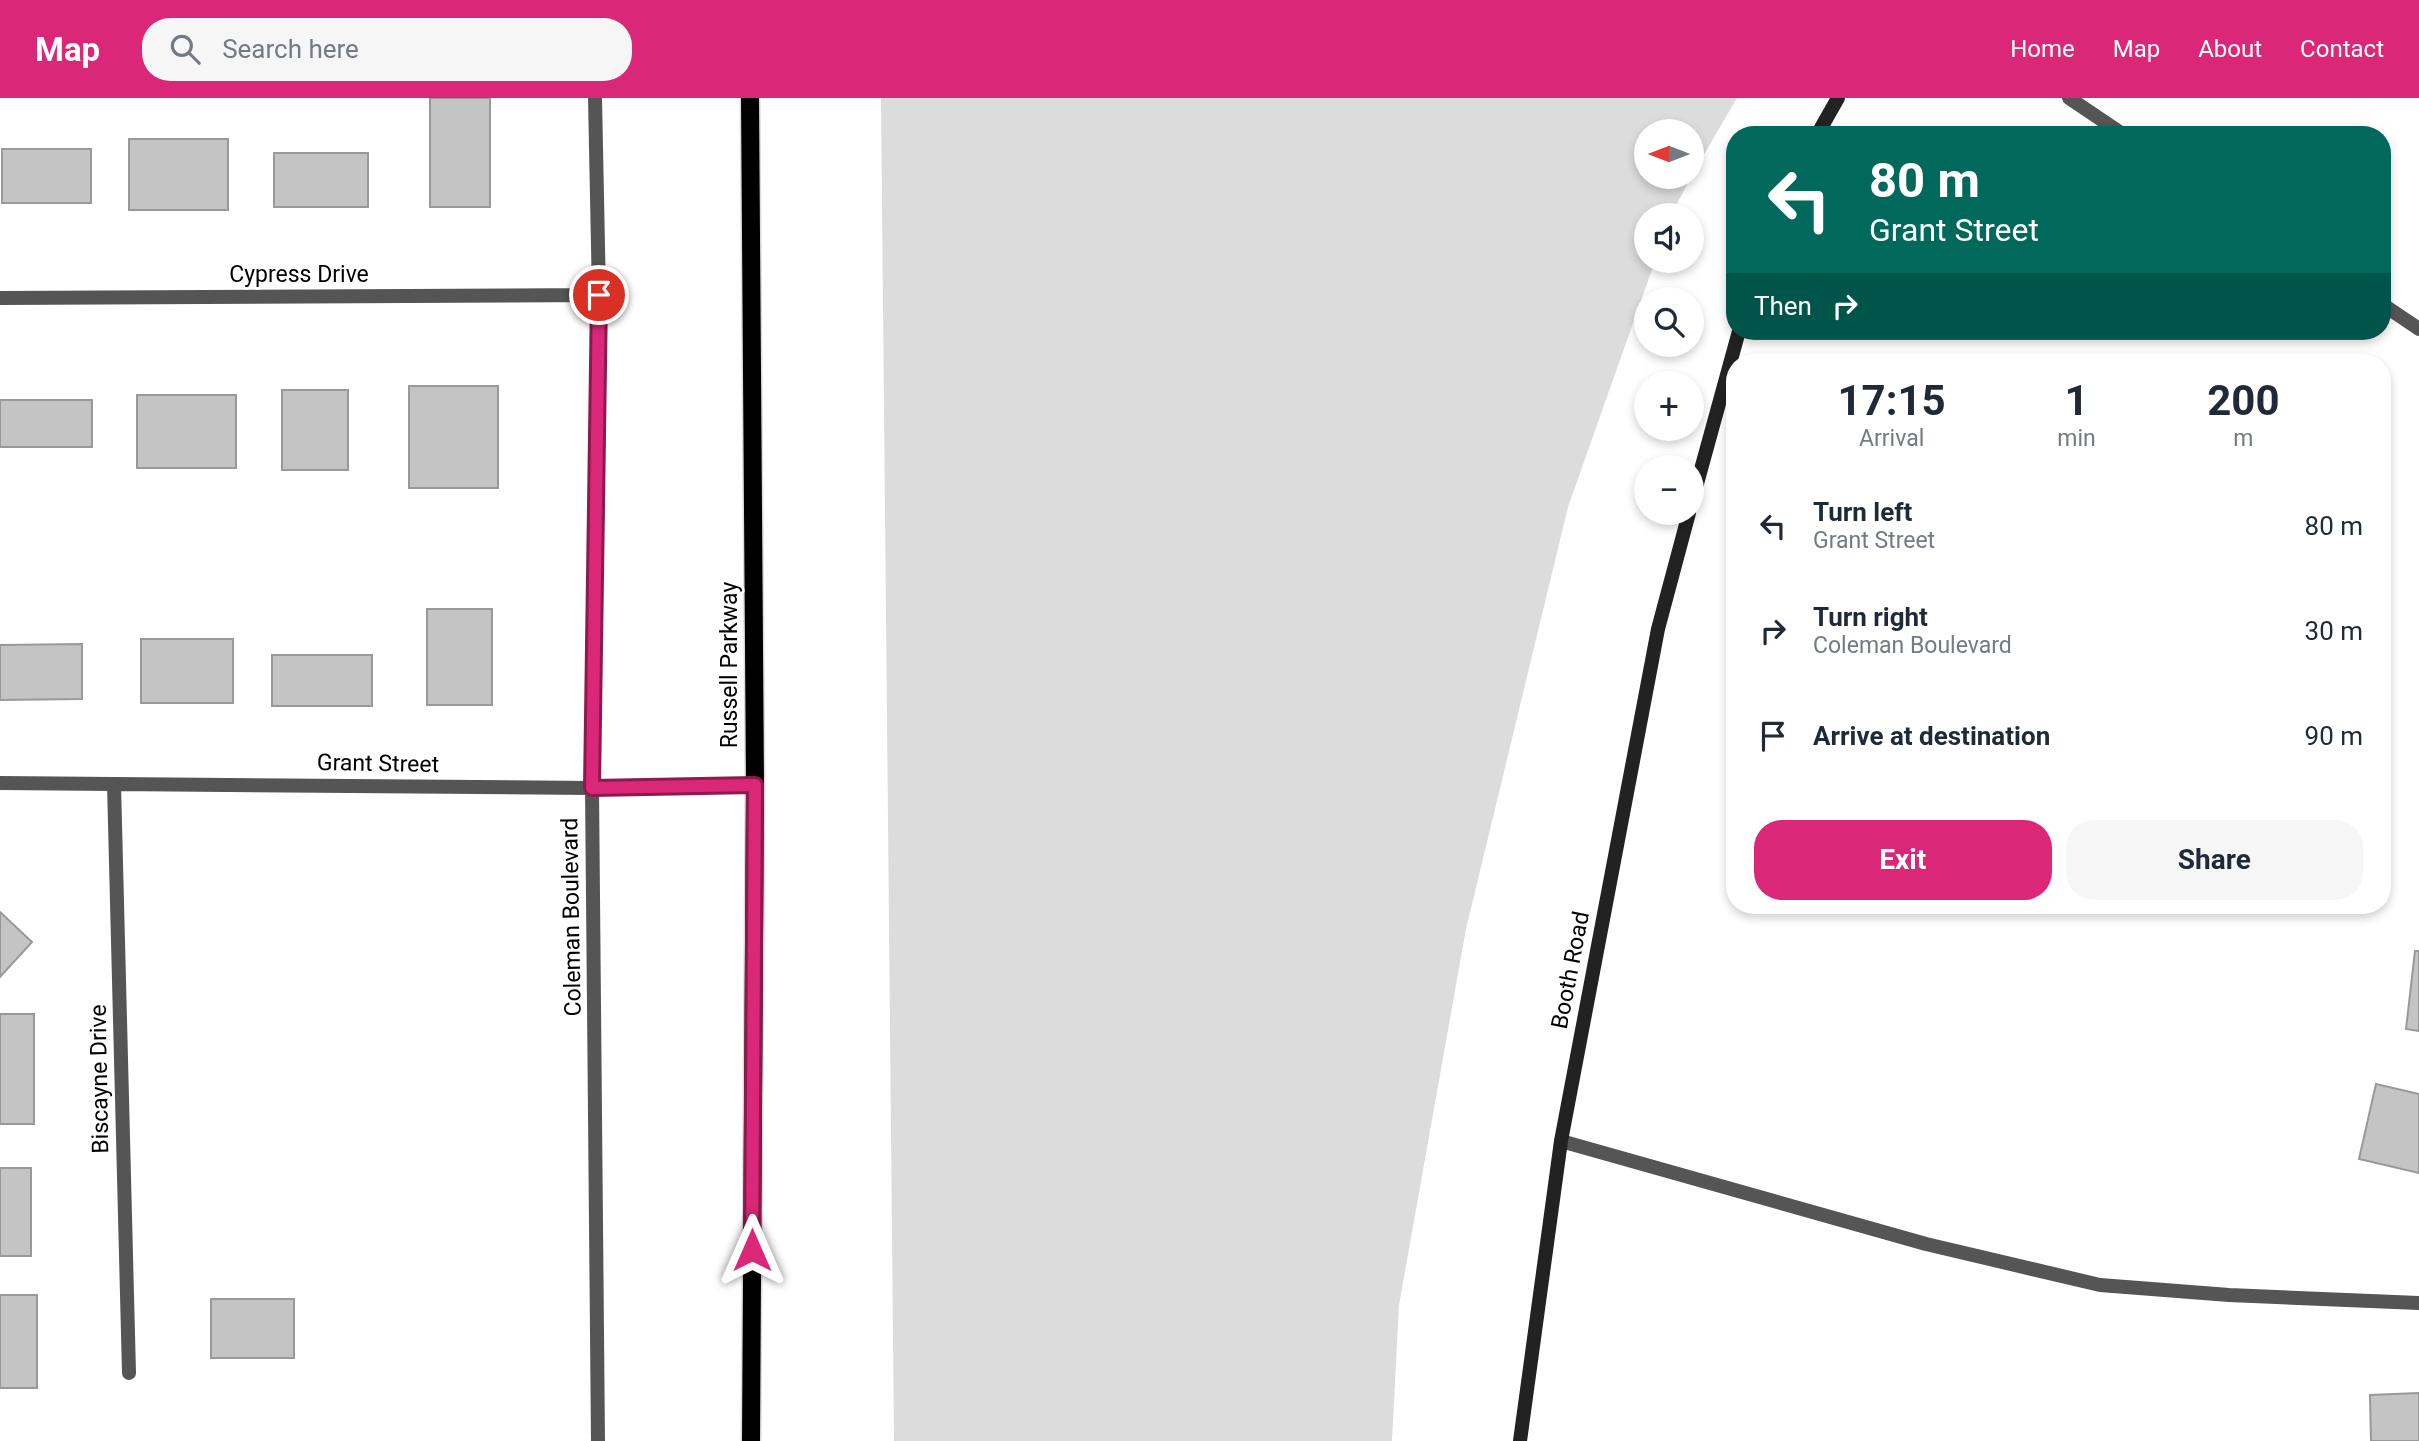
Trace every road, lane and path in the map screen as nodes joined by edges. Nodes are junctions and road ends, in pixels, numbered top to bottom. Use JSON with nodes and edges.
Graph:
{"nodes":[{"id":1,"x":595,"y":98,"type":"edge"},
{"id":2,"x":750,"y":98,"type":"edge"},
{"id":3,"x":1838,"y":98,"type":"edge"},
{"id":4,"x":2069,"y":98,"type":"edge"},
{"id":5,"x":1822,"y":126,"type":"edge"},
{"id":6,"x":2111,"y":126,"type":"edge"},
{"id":7,"x":599,"y":295,"type":"junction"},
{"id":8,"x":0,"y":298,"type":"edge"},
{"id":9,"x":2391,"y":310,"type":"edge"},
{"id":10,"x":2419,"y":329,"type":"edge"},
{"id":11,"x":1726,"y":378,"type":"edge"},
{"id":12,"x":1704,"y":458,"type":"edge"},
{"id":13,"x":1686,"y":525,"type":"edge"},
{"id":14,"x":0,"y":783,"type":"edge"},
{"id":15,"x":114,"y":784,"type":"junction"},
{"id":16,"x":755,"y":785,"type":"junction"},
{"id":17,"x":592,"y":788,"type":"junction"},
{"id":18,"x":1561,"y":1141,"type":"junction"},
{"id":19,"x":2419,"y":1303,"type":"edge"},
{"id":20,"x":129,"y":1373,"type":"dead end"},
{"id":21,"x":598,"y":1441,"type":"edge"},
{"id":22,"x":751,"y":1441,"type":"edge"},
{"id":23,"x":1520,"y":1441,"type":"edge"}],
"edges":[{"from":1,"to":7,"type":"street","name":"Coleman Boulevard"},
{"from":2,"to":16,"type":"main road","name":"Russell Parkway"},
{"from":3,"to":5,"type":"street"},
{"from":4,"to":6,"type":"street"},
{"from":7,"to":8,"type":"street","name":"Cypress Drive"},
{"from":7,"to":17,"type":"street","name":"Coleman Boulevard"},
{"from":9,"to":10,"type":"street"},
{"from":11,"to":12,"type":"street"},
{"from":13,"to":18,"type":"street","name":"Booth Road"},
{"from":14,"to":15,"type":"street","name":"Grant Street"},
{"from":15,"to":17,"type":"street","name":"Grant Street"},
{"from":15,"to":20,"type":"street","name":"Biscayne Drive"},
{"from":16,"to":17,"type":"street","name":"Grant Street"},
{"from":16,"to":22,"type":"main road","name":"Russell Parkway"},
{"from":17,"to":21,"type":"street","name":"Coleman Boulevard"},
{"from":18,"to":19,"type":"street"},
{"from":18,"to":23,"type":"street","name":"Booth Road"}]}
